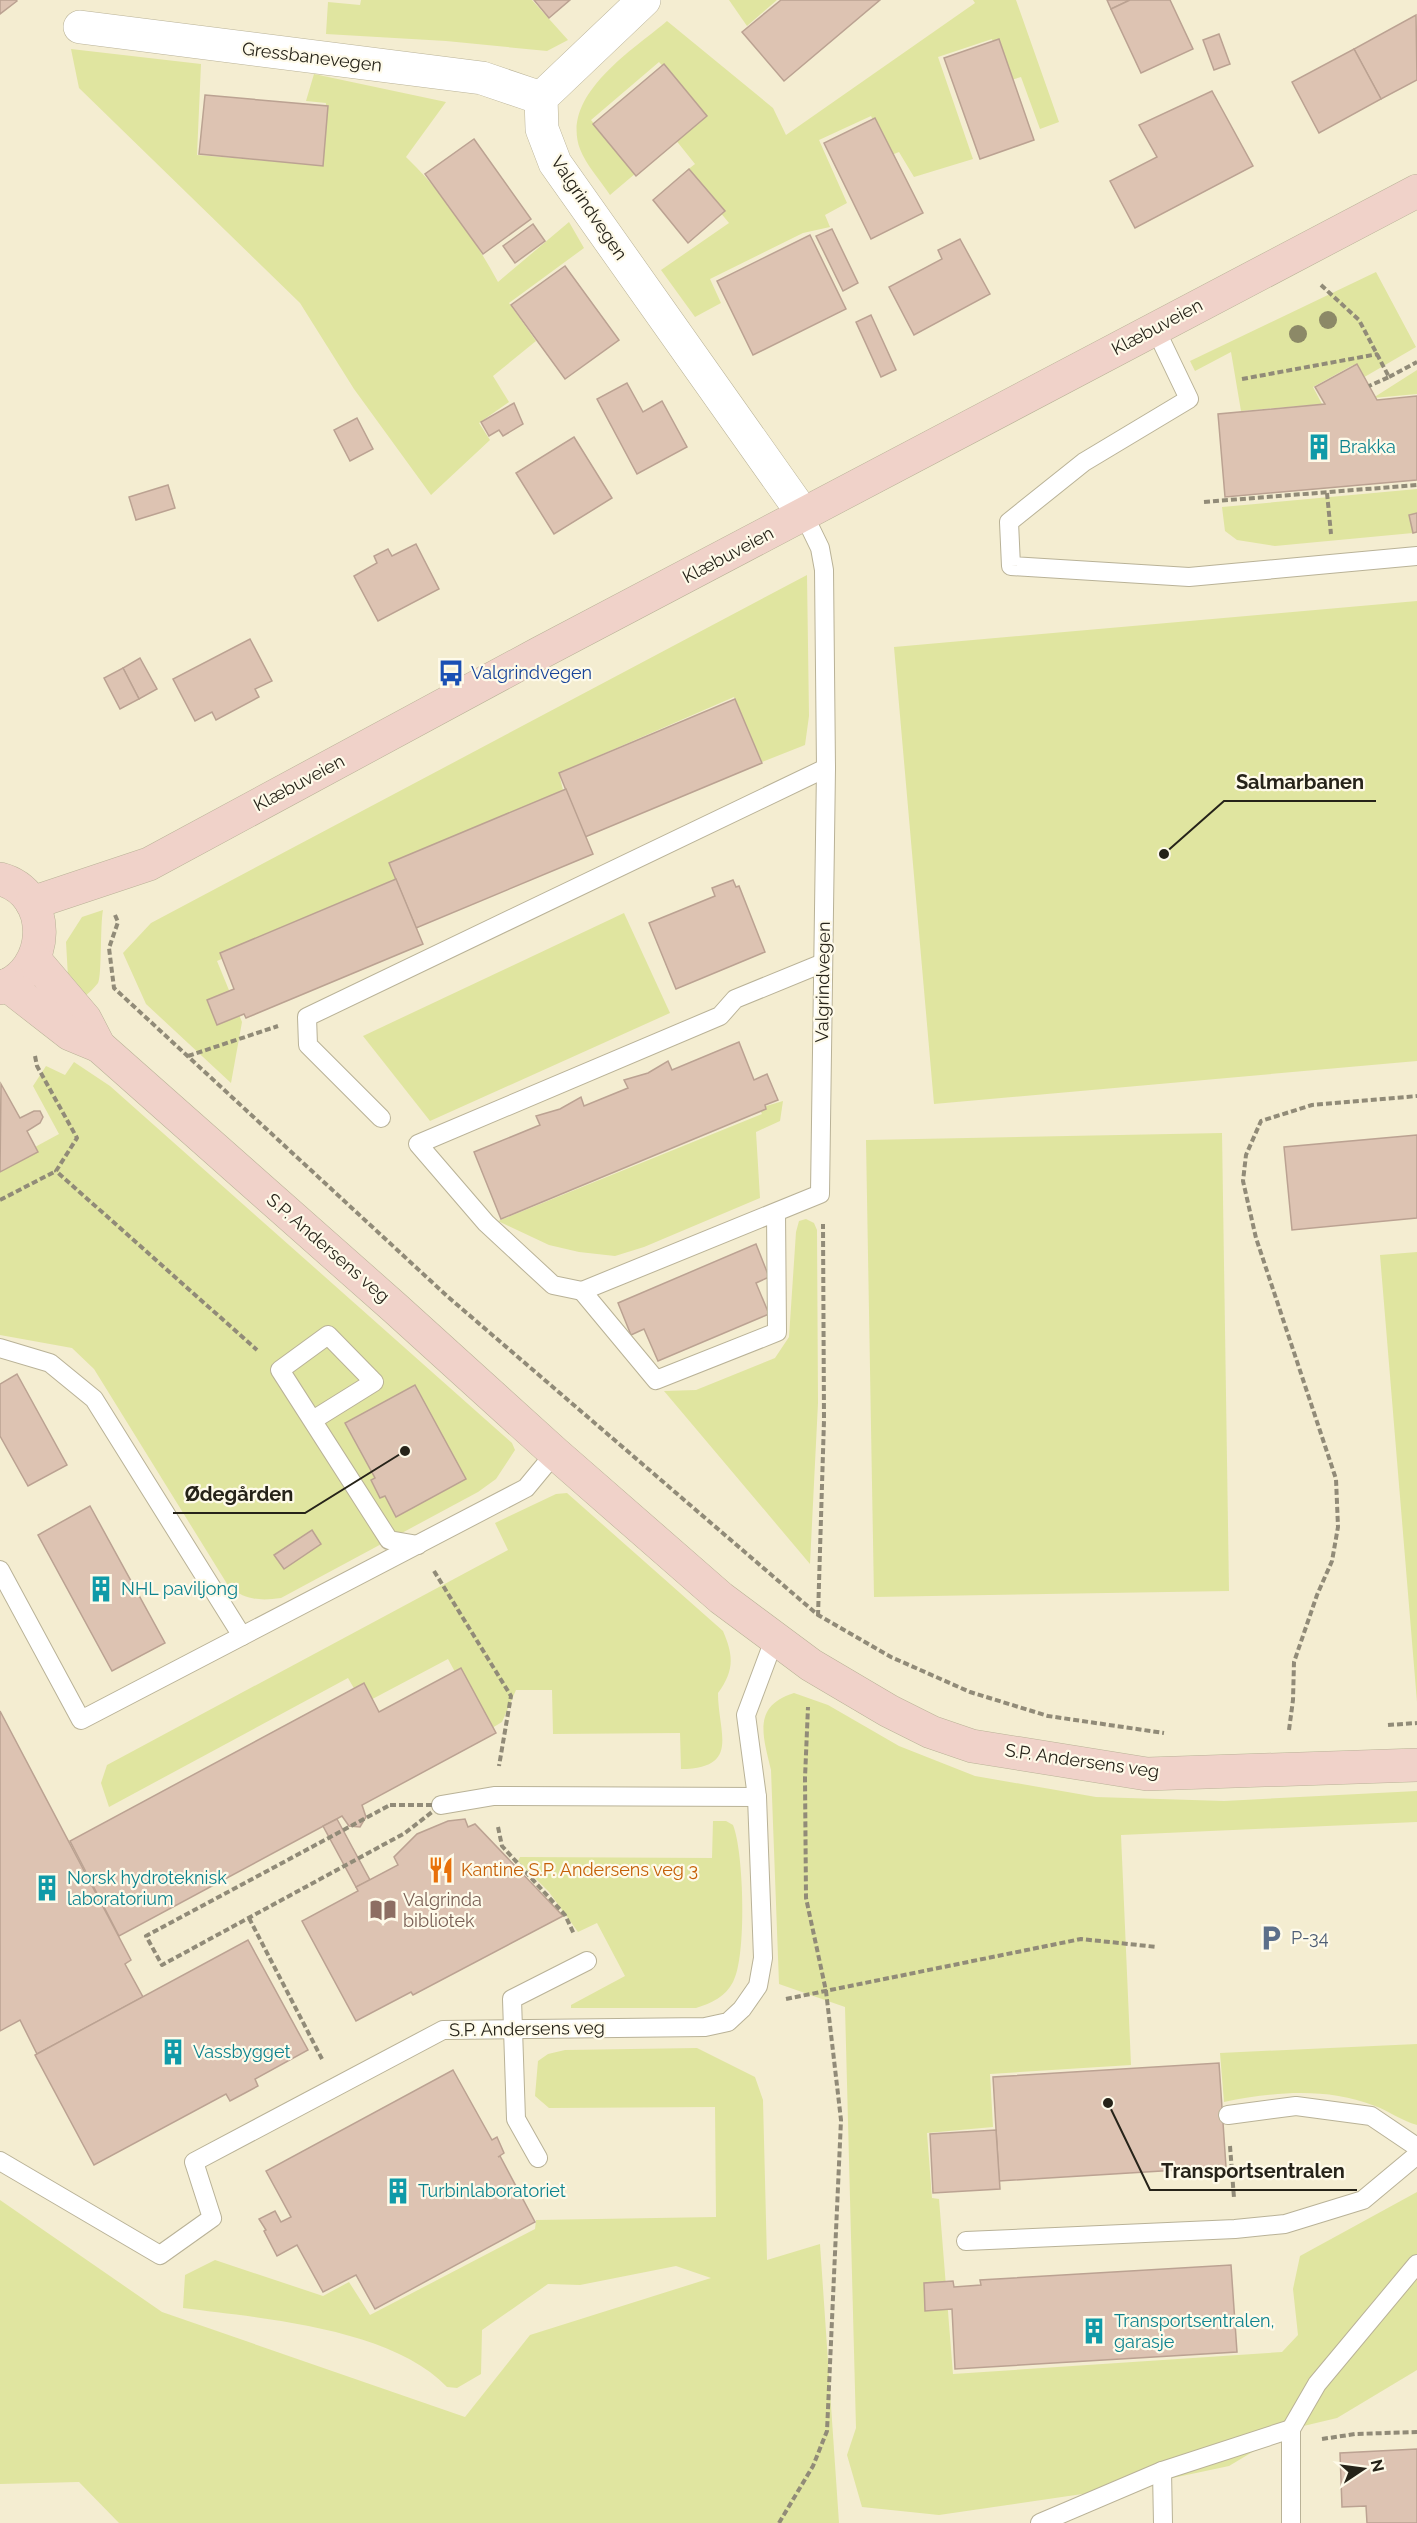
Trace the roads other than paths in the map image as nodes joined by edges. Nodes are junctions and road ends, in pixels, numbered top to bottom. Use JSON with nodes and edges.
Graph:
{"nodes":[{"id":1,"x":644,"y":0,"type":"edge"},
{"id":2,"x":80,"y":27,"type":"dead end"},
{"id":3,"x":541,"y":98,"type":"junction"},
{"id":4,"x":1417,"y":191,"type":"edge"},
{"id":5,"x":1155,"y":328,"type":"junction"},
{"id":6,"x":804,"y":515,"type":"junction"},
{"id":7,"x":1417,"y":556,"type":"edge"},
{"id":8,"x":826,"y":768,"type":"junction"},
{"id":9,"x":0,"y":879,"type":"edge"},
{"id":10,"x":32,"y":903,"type":"junction"},
{"id":11,"x":34,"y":959,"type":"junction"},
{"id":12,"x":823,"y":963,"type":"junction"},
{"id":13,"x":4,"y":986,"type":"edge"},
{"id":14,"x":99,"y":1046,"type":"junction"},
{"id":15,"x":381,"y":1118,"type":"dead end"},
{"id":16,"x":776,"y":1212,"type":"junction"},
{"id":17,"x":582,"y":1291,"type":"junction"},
{"id":18,"x":0,"y":1348,"type":"edge"},
{"id":19,"x":313,"y":1420,"type":"junction"},
{"id":20,"x":555,"y":1453,"type":"junction"},
{"id":21,"x":418,"y":1545,"type":"junction"},
{"id":22,"x":0,"y":1570,"type":"edge"},
{"id":23,"x":242,"y":1636,"type":"junction"},
{"id":24,"x":774,"y":1640,"type":"junction"},
{"id":25,"x":1417,"y":1765,"type":"edge"},
{"id":26,"x":757,"y":1797,"type":"junction"},
{"id":27,"x":441,"y":1805,"type":"road end"},
{"id":28,"x":587,"y":1961,"type":"road end"},
{"id":29,"x":511,"y":2027,"type":"junction"},
{"id":30,"x":1228,"y":2115,"type":"dead end"},
{"id":31,"x":1417,"y":2147,"type":"edge"},
{"id":32,"x":1417,"y":2155,"type":"edge"},
{"id":33,"x":538,"y":2158,"type":"dead end"},
{"id":34,"x":0,"y":2161,"type":"edge"},
{"id":35,"x":966,"y":2241,"type":"dead end"},
{"id":36,"x":1417,"y":2264,"type":"edge"},
{"id":37,"x":1291,"y":2436,"type":"junction"},
{"id":38,"x":1162,"y":2471,"type":"junction"},
{"id":39,"x":1040,"y":2523,"type":"edge"},
{"id":40,"x":1163,"y":2523,"type":"edge"},
{"id":41,"x":1291,"y":2523,"type":"edge"}],
"edges":[{"from":1,"to":3,"type":"street"},
{"from":2,"to":3,"type":"street","name":"Gressbanevegen"},
{"from":3,"to":6,"type":"street","name":"Valgrindvegen"},
{"from":4,"to":5,"type":"street","name":"Klæbuveien"},
{"from":5,"to":6,"type":"street","name":"Klæbuveien"},
{"from":5,"to":7,"type":"lane"},
{"from":6,"to":8,"type":"lane","name":"Valgrindvegen"},
{"from":6,"to":10,"type":"street","name":"Klæbuveien"},
{"from":8,"to":12,"type":"lane","name":"Valgrindvegen"},
{"from":8,"to":15,"type":"lane"},
{"from":9,"to":10,"type":"street"},
{"from":10,"to":11,"type":"street"},
{"from":11,"to":13,"type":"street"},
{"from":11,"to":14,"type":"street","name":"S.P. Andersens veg"},
{"from":12,"to":16,"type":"lane","name":"Valgrindvegen"},
{"from":12,"to":17,"type":"lane"},
{"from":13,"to":14,"type":"street","name":"S.P. Andersens veg"},
{"from":14,"to":20,"type":"street","name":"S.P. Andersens veg"},
{"from":16,"to":17,"type":"lane"},
{"from":16,"to":17,"type":"lane"},
{"from":18,"to":23,"type":"lane"},
{"from":19,"to":19,"type":"lane"},
{"from":19,"to":21,"type":"lane"},
{"from":20,"to":21,"type":"lane"},
{"from":20,"to":24,"type":"street","name":"S.P. Andersens veg"},
{"from":21,"to":23,"type":"lane"},
{"from":22,"to":23,"type":"lane"},
{"from":24,"to":25,"type":"street","name":"S.P. Andersens veg"},
{"from":24,"to":26,"type":"lane","name":"S.P. Andersens veg"},
{"from":26,"to":27,"type":"lane"},
{"from":26,"to":29,"type":"lane","name":"S.P. Andersens veg"},
{"from":28,"to":29,"type":"lane"},
{"from":29,"to":33,"type":"lane"},
{"from":29,"to":34,"type":"lane","name":"S.P. Andersens veg"},
{"from":30,"to":31,"type":"lane"},
{"from":32,"to":35,"type":"lane"},
{"from":36,"to":37,"type":"lane"},
{"from":37,"to":38,"type":"lane"},
{"from":37,"to":41,"type":"lane"},
{"from":38,"to":39,"type":"lane"},
{"from":38,"to":40,"type":"lane"}]}
